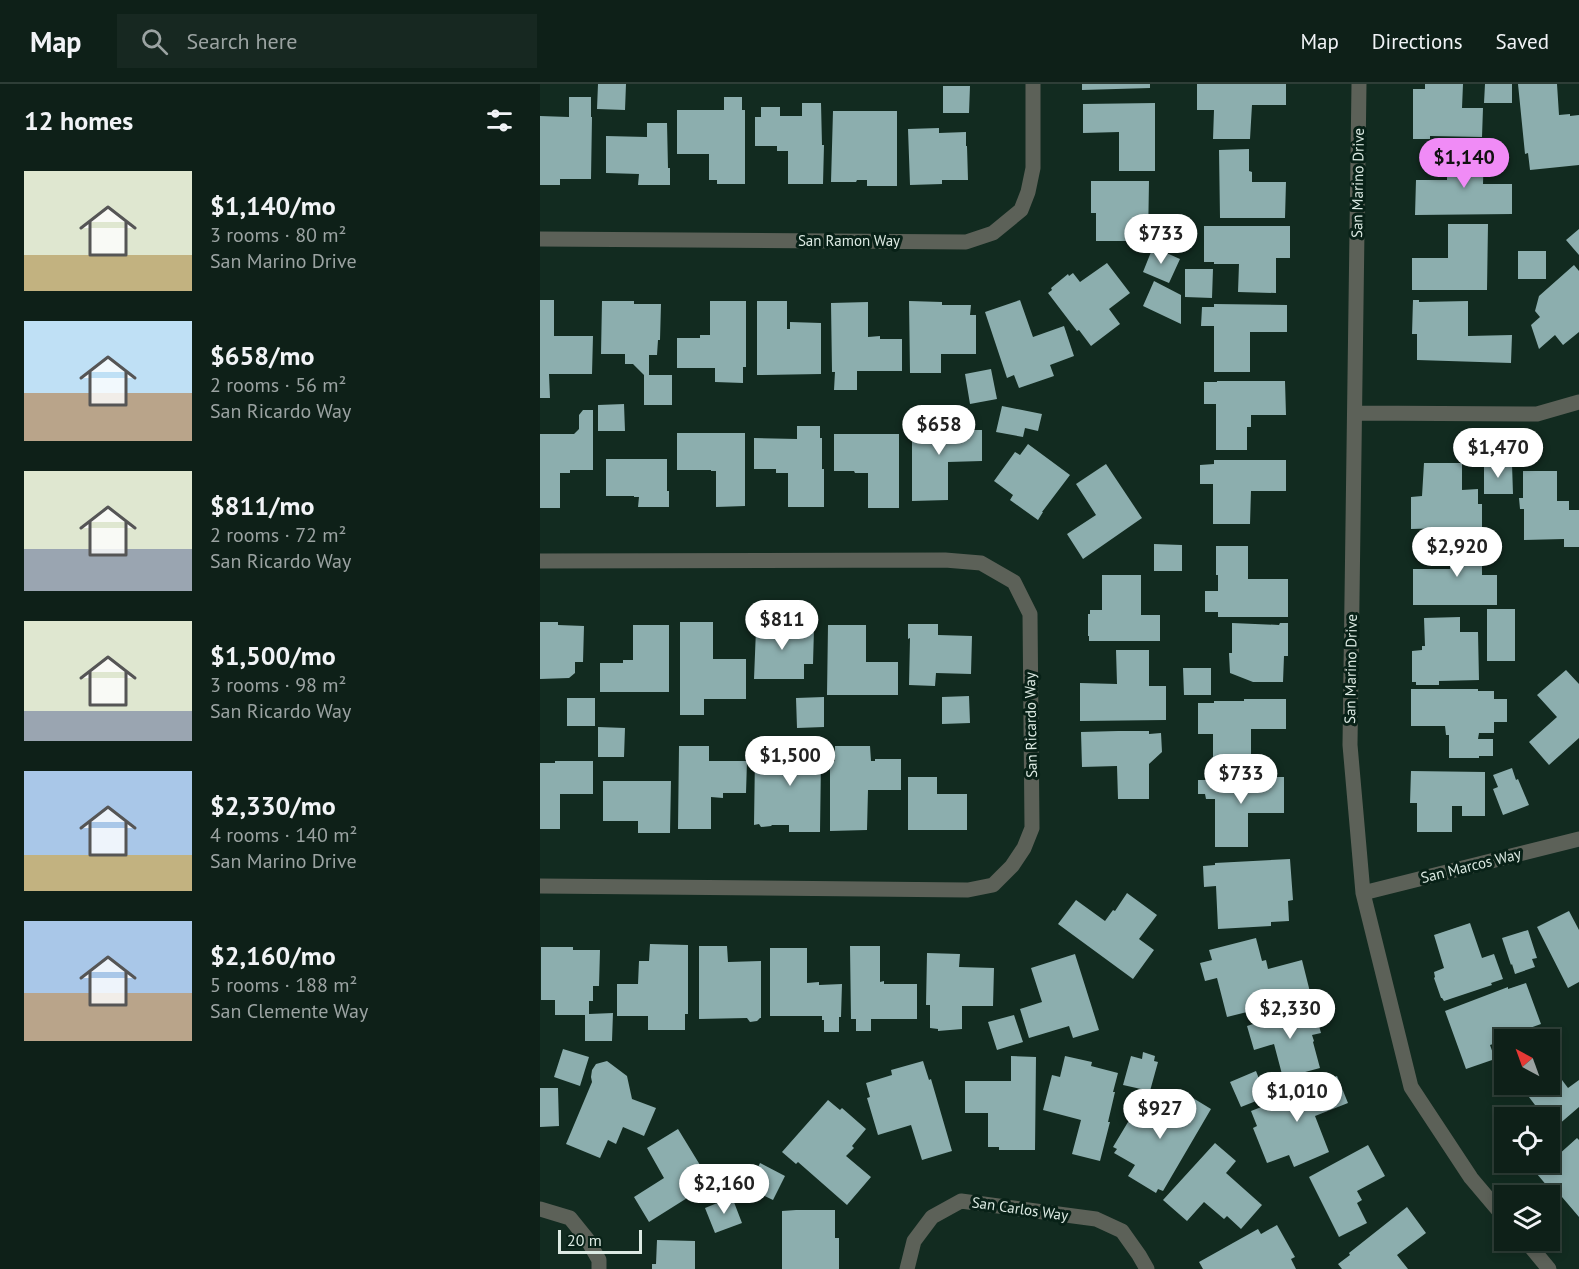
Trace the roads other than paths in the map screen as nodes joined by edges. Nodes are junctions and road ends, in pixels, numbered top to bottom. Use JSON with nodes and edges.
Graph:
{"nodes":[{"id":1,"x":1033,"y":84,"type":"edge"},
{"id":2,"x":1359,"y":84,"type":"edge"},
{"id":3,"x":540,"y":239,"type":"edge"},
{"id":4,"x":1579,"y":402,"type":"edge"},
{"id":5,"x":1354,"y":413,"type":"junction"},
{"id":6,"x":540,"y":561,"type":"edge"},
{"id":7,"x":1579,"y":838,"type":"edge"},
{"id":8,"x":540,"y":886,"type":"edge"},
{"id":9,"x":1363,"y":893,"type":"junction"},
{"id":10,"x":1494,"y":1205,"type":"edge"},
{"id":11,"x":540,"y":1209,"type":"edge"},
{"id":12,"x":1534,"y":1251,"type":"edge"},
{"id":13,"x":599,"y":1269,"type":"edge"},
{"id":14,"x":907,"y":1269,"type":"edge"},
{"id":15,"x":1147,"y":1269,"type":"edge"},
{"id":16,"x":1549,"y":1269,"type":"edge"}],
"edges":[{"from":1,"to":3,"type":"street","name":"San Ramon Way"},
{"from":2,"to":5,"type":"street","name":"San Marino Drive"},
{"from":4,"to":5,"type":"street"},
{"from":5,"to":9,"type":"street","name":"San Marino Drive"},
{"from":6,"to":8,"type":"street","name":"San Ricardo Way"},
{"from":7,"to":9,"type":"street","name":"San Marcos Way"},
{"from":9,"to":10,"type":"street","name":"San Marino Drive"},
{"from":11,"to":13,"type":"street"},
{"from":12,"to":16,"type":"street"},
{"from":14,"to":15,"type":"street","name":"San Carlos Way"}]}
